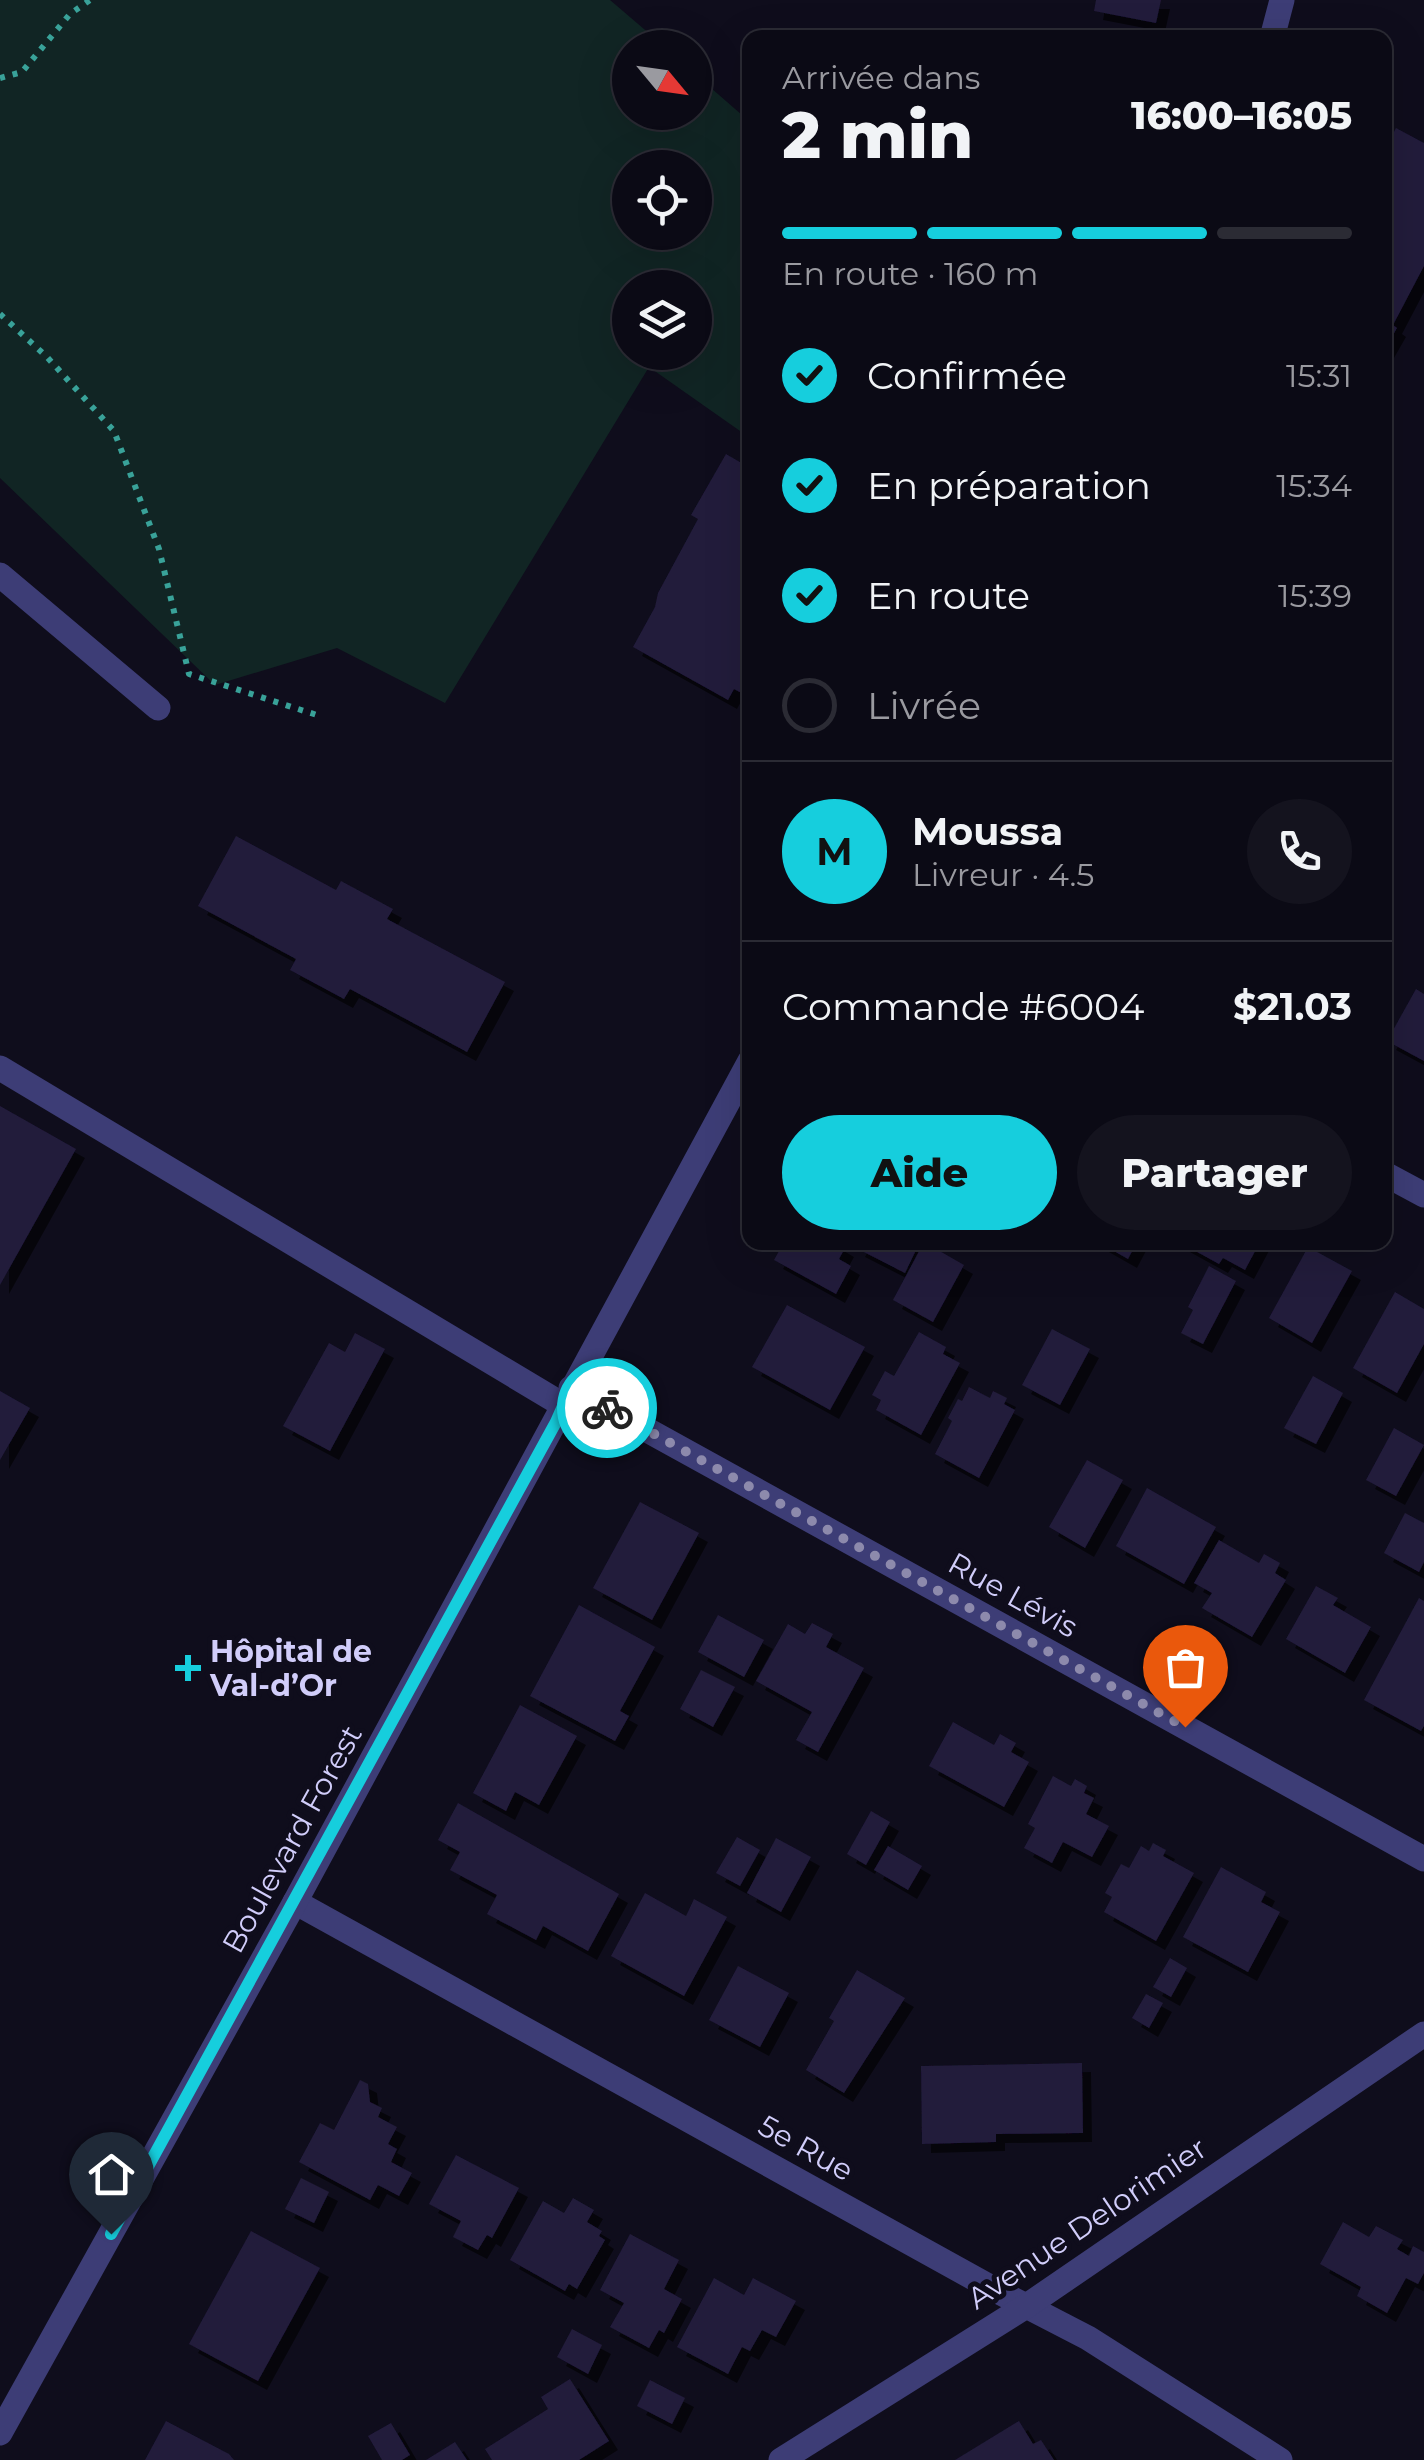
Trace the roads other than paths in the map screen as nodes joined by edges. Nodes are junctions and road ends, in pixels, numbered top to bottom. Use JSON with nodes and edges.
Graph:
{"nodes":[{"id":1,"x":1282,"y":0,"type":"edge"},
{"id":2,"x":1274,"y":30,"type":"edge"},
{"id":3,"x":0,"y":575,"type":"edge"},
{"id":4,"x":158,"y":708,"type":"dead end"},
{"id":5,"x":0,"y":1068,"type":"edge"},
{"id":6,"x":742,"y":1076,"type":"edge"},
{"id":7,"x":1392,"y":1178,"type":"edge"},
{"id":8,"x":1424,"y":1195,"type":"edge"},
{"id":9,"x":567,"y":1397,"type":"junction"},
{"id":10,"x":1424,"y":1859,"type":"edge"},
{"id":11,"x":296,"y":1902,"type":"junction"},
{"id":12,"x":1424,"y":2034,"type":"edge"},
{"id":13,"x":1028,"y":2304,"type":"junction"},
{"id":14,"x":0,"y":2433,"type":"edge"},
{"id":15,"x":781,"y":2460,"type":"edge"},
{"id":16,"x":1280,"y":2460,"type":"edge"}],
"edges":[{"from":1,"to":2,"type":"street"},
{"from":3,"to":4,"type":"street"},
{"from":5,"to":9,"type":"street","name":"Rue Lévis"},
{"from":6,"to":9,"type":"street","name":"Boulevard Forest"},
{"from":7,"to":8,"type":"street"},
{"from":9,"to":10,"type":"street","name":"Rue Lévis"},
{"from":9,"to":11,"type":"street","name":"Boulevard Forest"},
{"from":11,"to":13,"type":"street","name":"5e Rue"},
{"from":11,"to":14,"type":"street","name":"Boulevard Forest"},
{"from":12,"to":13,"type":"street","name":"Avenue Delorimier"},
{"from":13,"to":15,"type":"street","name":"Avenue Delorimier"},
{"from":13,"to":16,"type":"street","name":"5e Rue"}]}
